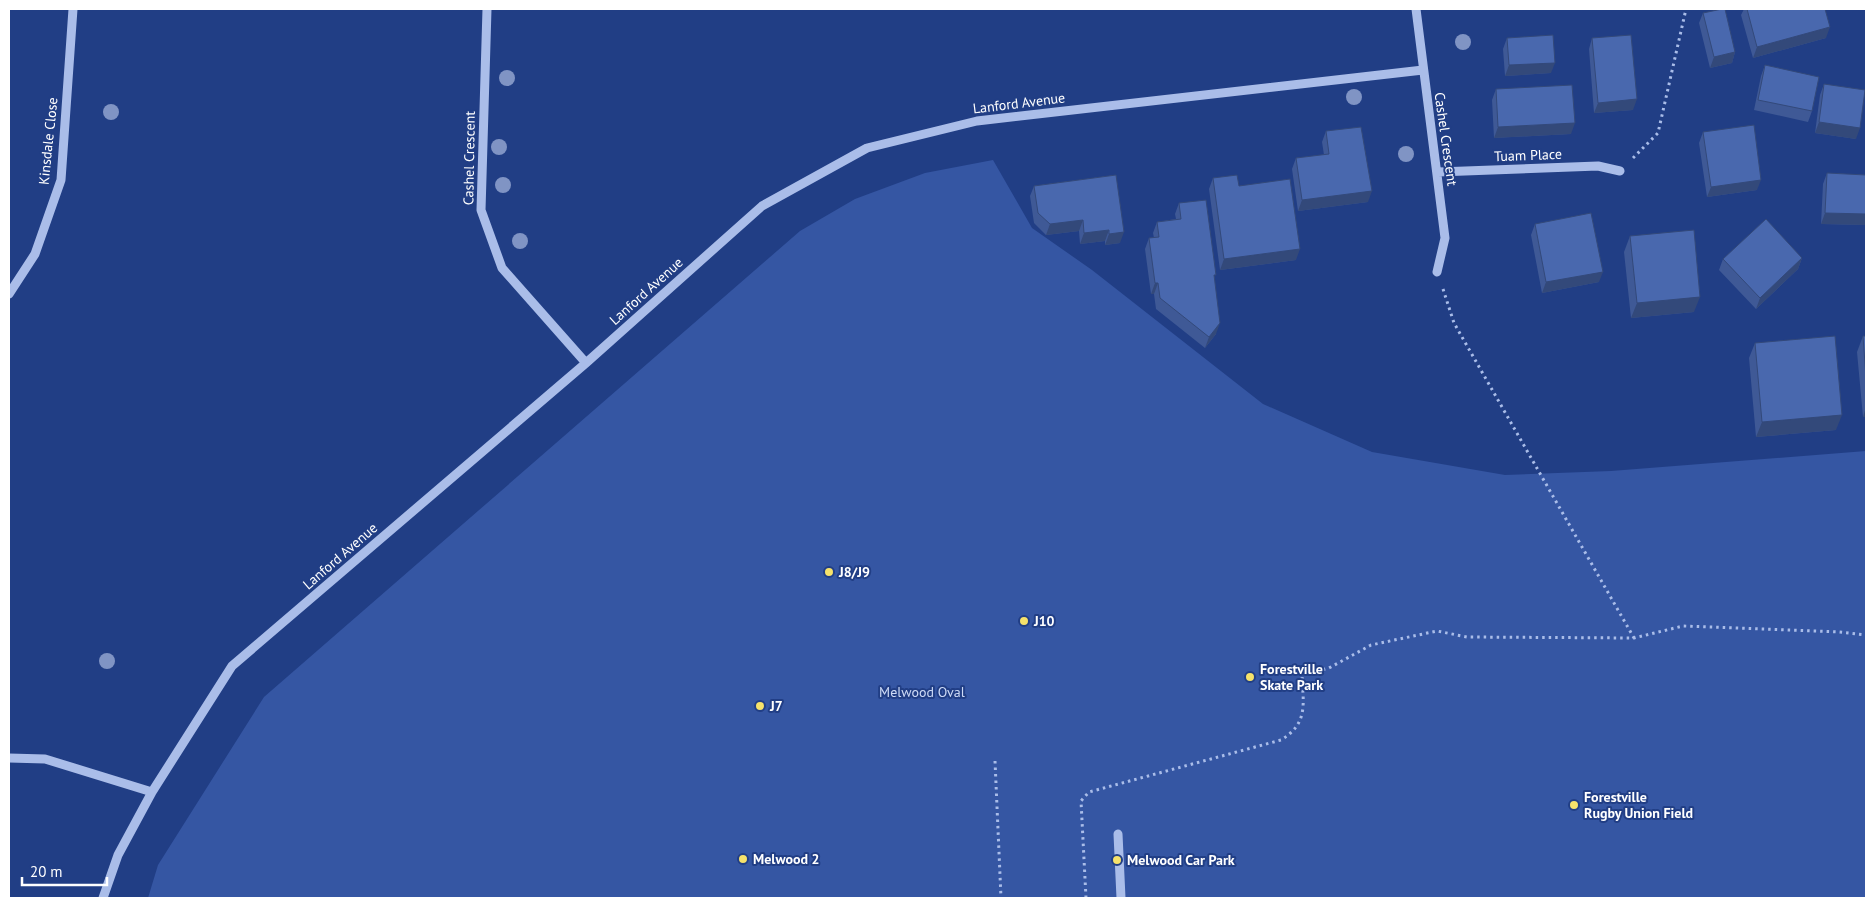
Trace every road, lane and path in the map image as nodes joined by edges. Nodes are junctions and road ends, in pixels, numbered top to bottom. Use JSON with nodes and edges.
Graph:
{"nodes":[{"id":1,"x":73,"y":9,"type":"edge"},
{"id":2,"x":487,"y":9,"type":"edge"},
{"id":3,"x":1416,"y":9,"type":"edge"},
{"id":4,"x":1686,"y":9,"type":"edge"},
{"id":5,"x":1423,"y":70,"type":"junction"},
{"id":6,"x":1620,"y":171,"type":"joint"},
{"id":7,"x":1438,"y":172,"type":"junction"},
{"id":8,"x":1437,"y":272,"type":"joint"},
{"id":9,"x":9,"y":294,"type":"edge"},
{"id":10,"x":586,"y":363,"type":"junction"},
{"id":11,"x":1866,"y":635,"type":"edge"},
{"id":12,"x":1634,"y":638,"type":"junction"},
{"id":13,"x":9,"y":758,"type":"edge"},
{"id":14,"x":995,"y":761,"type":"dead end"},
{"id":15,"x":152,"y":792,"type":"junction"},
{"id":16,"x":1118,"y":834,"type":"dead end"},
{"id":17,"x":104,"y":898,"type":"edge"},
{"id":18,"x":1001,"y":898,"type":"edge"},
{"id":19,"x":1086,"y":898,"type":"edge"},
{"id":20,"x":1121,"y":898,"type":"edge"}],
"edges":[{"from":1,"to":9,"type":"street","name":"Kinsdale Close"},
{"from":2,"to":10,"type":"street","name":"Cashel Crescent"},
{"from":3,"to":5,"type":"street","name":"Cashel Crescent"},
{"from":4,"to":6,"type":"path"},
{"from":5,"to":7,"type":"street","name":"Cashel Crescent"},
{"from":5,"to":10,"type":"street","name":"Lanford Avenue"},
{"from":6,"to":7,"type":"street","name":"Tuam Place"},
{"from":7,"to":8,"type":"street","name":"Cashel Crescent"},
{"from":8,"to":12,"type":"path"},
{"from":10,"to":15,"type":"street","name":"Lanford Avenue"},
{"from":11,"to":12,"type":"path"},
{"from":12,"to":19,"type":"path"},
{"from":13,"to":15,"type":"street"},
{"from":14,"to":18,"type":"path"},
{"from":15,"to":17,"type":"street","name":"Lanford Avenue"},
{"from":16,"to":20,"type":"street"}]}
